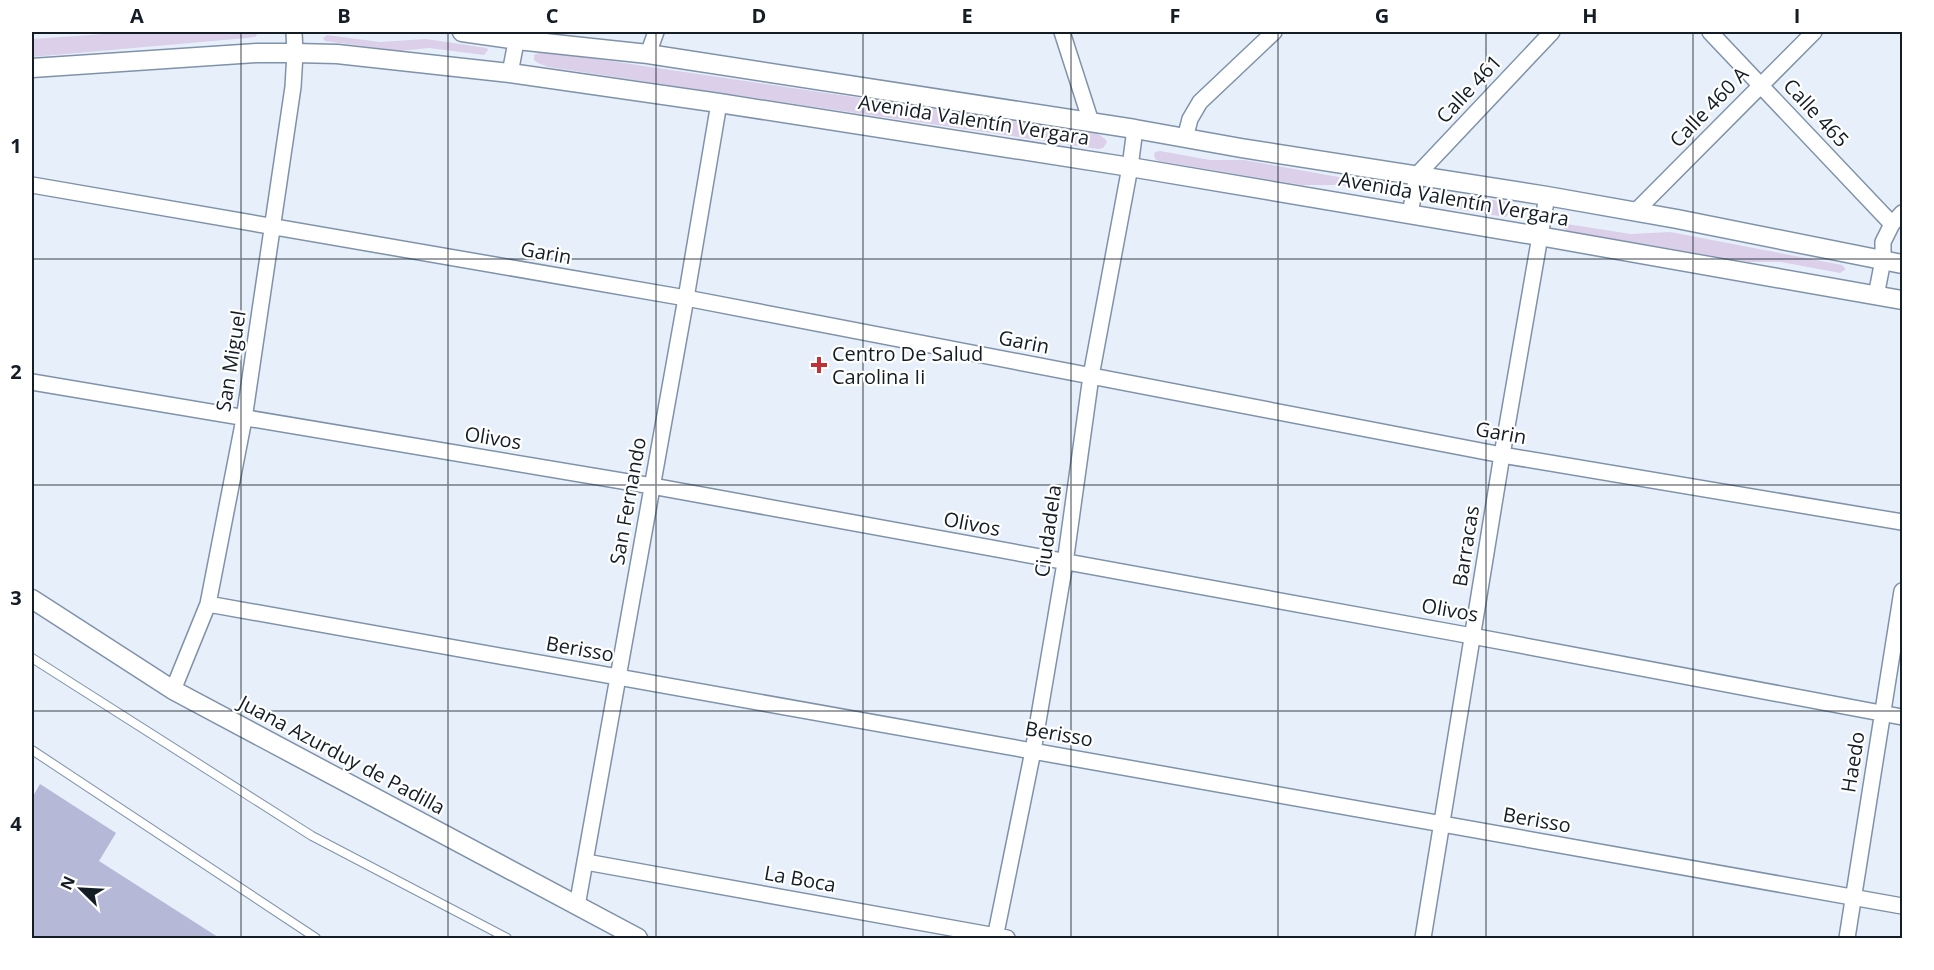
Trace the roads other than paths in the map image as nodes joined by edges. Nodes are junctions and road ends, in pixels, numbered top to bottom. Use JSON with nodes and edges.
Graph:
{"nodes":[{"id":1,"x":294,"y":32,"type":"edge"},
{"id":2,"x":462,"y":32,"type":"edge"},
{"id":3,"x":656,"y":32,"type":"edge"},
{"id":4,"x":1062,"y":32,"type":"edge"},
{"id":5,"x":1274,"y":32,"type":"edge"},
{"id":6,"x":1552,"y":32,"type":"edge"},
{"id":7,"x":1710,"y":32,"type":"edge"},
{"id":8,"x":1814,"y":32,"type":"edge"},
{"id":9,"x":518,"y":36,"type":"edge"},
{"id":10,"x":295,"y":53,"type":"junction"},
{"id":11,"x":648,"y":54,"type":"junction"},
{"id":12,"x":32,"y":68,"type":"edge"},
{"id":13,"x":510,"y":74,"type":"junction"},
{"id":14,"x":1760,"y":84,"type":"junction"},
{"id":15,"x":719,"y":103,"type":"junction"},
{"id":16,"x":1091,"y":122,"type":"junction"},
{"id":17,"x":1135,"y":129,"type":"junction"},
{"id":18,"x":1185,"y":138,"type":"junction"},
{"id":19,"x":1130,"y":167,"type":"junction"},
{"id":20,"x":1417,"y":176,"type":"junction"},
{"id":21,"x":32,"y":185,"type":"edge"},
{"id":22,"x":1546,"y":196,"type":"junction"},
{"id":23,"x":1635,"y":212,"type":"junction"},
{"id":24,"x":1410,"y":214,"type":"junction"},
{"id":25,"x":1897,"y":219,"type":"edge"},
{"id":26,"x":273,"y":228,"type":"junction"},
{"id":27,"x":1539,"y":236,"type":"junction"},
{"id":28,"x":1883,"y":260,"type":"junction"},
{"id":29,"x":1902,"y":264,"type":"edge"},
{"id":30,"x":1876,"y":296,"type":"junction"},
{"id":31,"x":686,"y":298,"type":"junction"},
{"id":32,"x":1902,"y":300,"type":"edge"},
{"id":33,"x":1091,"y":376,"type":"junction"},
{"id":34,"x":32,"y":382,"type":"edge"},
{"id":35,"x":244,"y":419,"type":"junction"},
{"id":36,"x":1502,"y":455,"type":"junction"},
{"id":37,"x":652,"y":486,"type":"junction"},
{"id":38,"x":1902,"y":522,"type":"edge"},
{"id":39,"x":1065,"y":562,"type":"junction"},
{"id":40,"x":1902,"y":591,"type":"edge"},
{"id":41,"x":32,"y":599,"type":"edge"},
{"id":42,"x":208,"y":604,"type":"junction"},
{"id":43,"x":1473,"y":636,"type":"junction"},
{"id":44,"x":32,"y":658,"type":"edge"},
{"id":45,"x":618,"y":677,"type":"junction"},
{"id":46,"x":173,"y":690,"type":"junction"},
{"id":47,"x":1882,"y":714,"type":"junction"},
{"id":48,"x":1902,"y":717,"type":"edge"},
{"id":49,"x":32,"y":750,"type":"edge"},
{"id":50,"x":1033,"y":751,"type":"junction"},
{"id":51,"x":1442,"y":824,"type":"junction"},
{"id":52,"x":586,"y":862,"type":"junction"},
{"id":53,"x":1853,"y":897,"type":"junction"},
{"id":54,"x":577,"y":906,"type":"junction"},
{"id":55,"x":1902,"y":906,"type":"edge"},
{"id":56,"x":1000,"y":938,"type":"edge"},
{"id":57,"x":316,"y":939,"type":"edge"},
{"id":58,"x":507,"y":939,"type":"edge"},
{"id":59,"x":638,"y":939,"type":"edge"},
{"id":60,"x":1423,"y":939,"type":"edge"},
{"id":61,"x":1846,"y":939,"type":"edge"}],
"edges":[{"from":1,"to":10,"type":"street","name":"San Miguel"},
{"from":2,"to":9,"type":"street","name":"Avenida Valentín Vergara"},
{"from":3,"to":11,"type":"street"},
{"from":4,"to":16,"type":"street"},
{"from":5,"to":18,"type":"street"},
{"from":6,"to":20,"type":"street","name":"Calle 461"},
{"from":7,"to":14,"type":"street","name":"Calle 465"},
{"from":8,"to":14,"type":"street","name":"Calle 460 A"},
{"from":9,"to":11,"type":"street","name":"Avenida Valentín Vergara"},
{"from":9,"to":13,"type":"street"},
{"from":10,"to":12,"type":"street","name":"Avenida Valentín Vergara"},
{"from":10,"to":13,"type":"street","name":"Avenida Valentín Vergara"},
{"from":10,"to":26,"type":"street","name":"San Miguel"},
{"from":11,"to":16,"type":"street","name":"Avenida Valentín Vergara"},
{"from":13,"to":15,"type":"street","name":"Avenida Valentín Vergara"},
{"from":14,"to":23,"type":"street","name":"Calle 460 A"},
{"from":14,"to":25,"type":"street","name":"Calle 465"},
{"from":15,"to":19,"type":"street","name":"Avenida Valentín Vergara"},
{"from":15,"to":31,"type":"street","name":"San Fernando"},
{"from":16,"to":17,"type":"street","name":"Avenida Valentín Vergara"},
{"from":17,"to":18,"type":"street","name":"Avenida Valentín Vergara"},
{"from":17,"to":19,"type":"street","name":"Ciudadela"},
{"from":18,"to":20,"type":"street","name":"Avenida Valentín Vergara"},
{"from":19,"to":24,"type":"street","name":"Avenida Valentín Vergara"},
{"from":19,"to":33,"type":"street","name":"Ciudadela"},
{"from":20,"to":22,"type":"street","name":"Avenida Valentín Vergara"},
{"from":20,"to":24,"type":"street"},
{"from":21,"to":26,"type":"street","name":"Garin"},
{"from":22,"to":23,"type":"street","name":"Avenida Valentín Vergara"},
{"from":22,"to":27,"type":"street","name":"Barracas"},
{"from":23,"to":28,"type":"street","name":"Avenida Valentín Vergara"},
{"from":24,"to":27,"type":"street","name":"Avenida Valentín Vergara"},
{"from":25,"to":28,"type":"street"},
{"from":26,"to":31,"type":"street","name":"Garin"},
{"from":26,"to":35,"type":"street","name":"San Miguel"},
{"from":27,"to":30,"type":"street","name":"Avenida Valentín Vergara"},
{"from":27,"to":36,"type":"street","name":"Barracas"},
{"from":28,"to":29,"type":"street","name":"Avenida Valentín Vergara"},
{"from":28,"to":30,"type":"street"},
{"from":30,"to":32,"type":"street","name":"Avenida Valentín Vergara"},
{"from":31,"to":33,"type":"street","name":"Garin"},
{"from":31,"to":37,"type":"street","name":"San Fernando"},
{"from":33,"to":36,"type":"street","name":"Garin"},
{"from":33,"to":39,"type":"street","name":"Ciudadela"},
{"from":34,"to":35,"type":"street","name":"Olivos"},
{"from":35,"to":37,"type":"street","name":"Olivos"},
{"from":35,"to":42,"type":"street","name":"San Miguel"},
{"from":36,"to":38,"type":"street","name":"Garin"},
{"from":36,"to":43,"type":"street","name":"Barracas"},
{"from":37,"to":39,"type":"street","name":"Olivos"},
{"from":37,"to":45,"type":"street","name":"San Fernando"},
{"from":39,"to":43,"type":"street","name":"Olivos"},
{"from":39,"to":50,"type":"street","name":"Ciudadela"},
{"from":40,"to":47,"type":"street","name":"Haedo"},
{"from":41,"to":46,"type":"street","name":"Juana Azurduy de Padilla"},
{"from":42,"to":45,"type":"street","name":"Berisso"},
{"from":42,"to":46,"type":"street","name":"San Miguel"},
{"from":43,"to":47,"type":"street","name":"Olivos"},
{"from":43,"to":51,"type":"street","name":"Barracas"},
{"from":44,"to":58,"type":"lane"},
{"from":45,"to":50,"type":"street","name":"Berisso"},
{"from":45,"to":52,"type":"street","name":"San Fernando"},
{"from":46,"to":54,"type":"street","name":"Juana Azurduy de Padilla"},
{"from":47,"to":48,"type":"street","name":"Olivos"},
{"from":47,"to":53,"type":"street","name":"Haedo"},
{"from":49,"to":57,"type":"lane"},
{"from":50,"to":51,"type":"street","name":"Berisso"},
{"from":50,"to":56,"type":"street","name":"Ciudadela"},
{"from":51,"to":53,"type":"street","name":"Berisso"},
{"from":51,"to":60,"type":"street","name":"Barracas"},
{"from":52,"to":54,"type":"street","name":"San Fernando"},
{"from":52,"to":56,"type":"street","name":"La Boca"},
{"from":53,"to":55,"type":"street","name":"Berisso"},
{"from":53,"to":61,"type":"street","name":"Haedo"},
{"from":54,"to":59,"type":"street","name":"Juana Azurduy de Padilla"}]}
